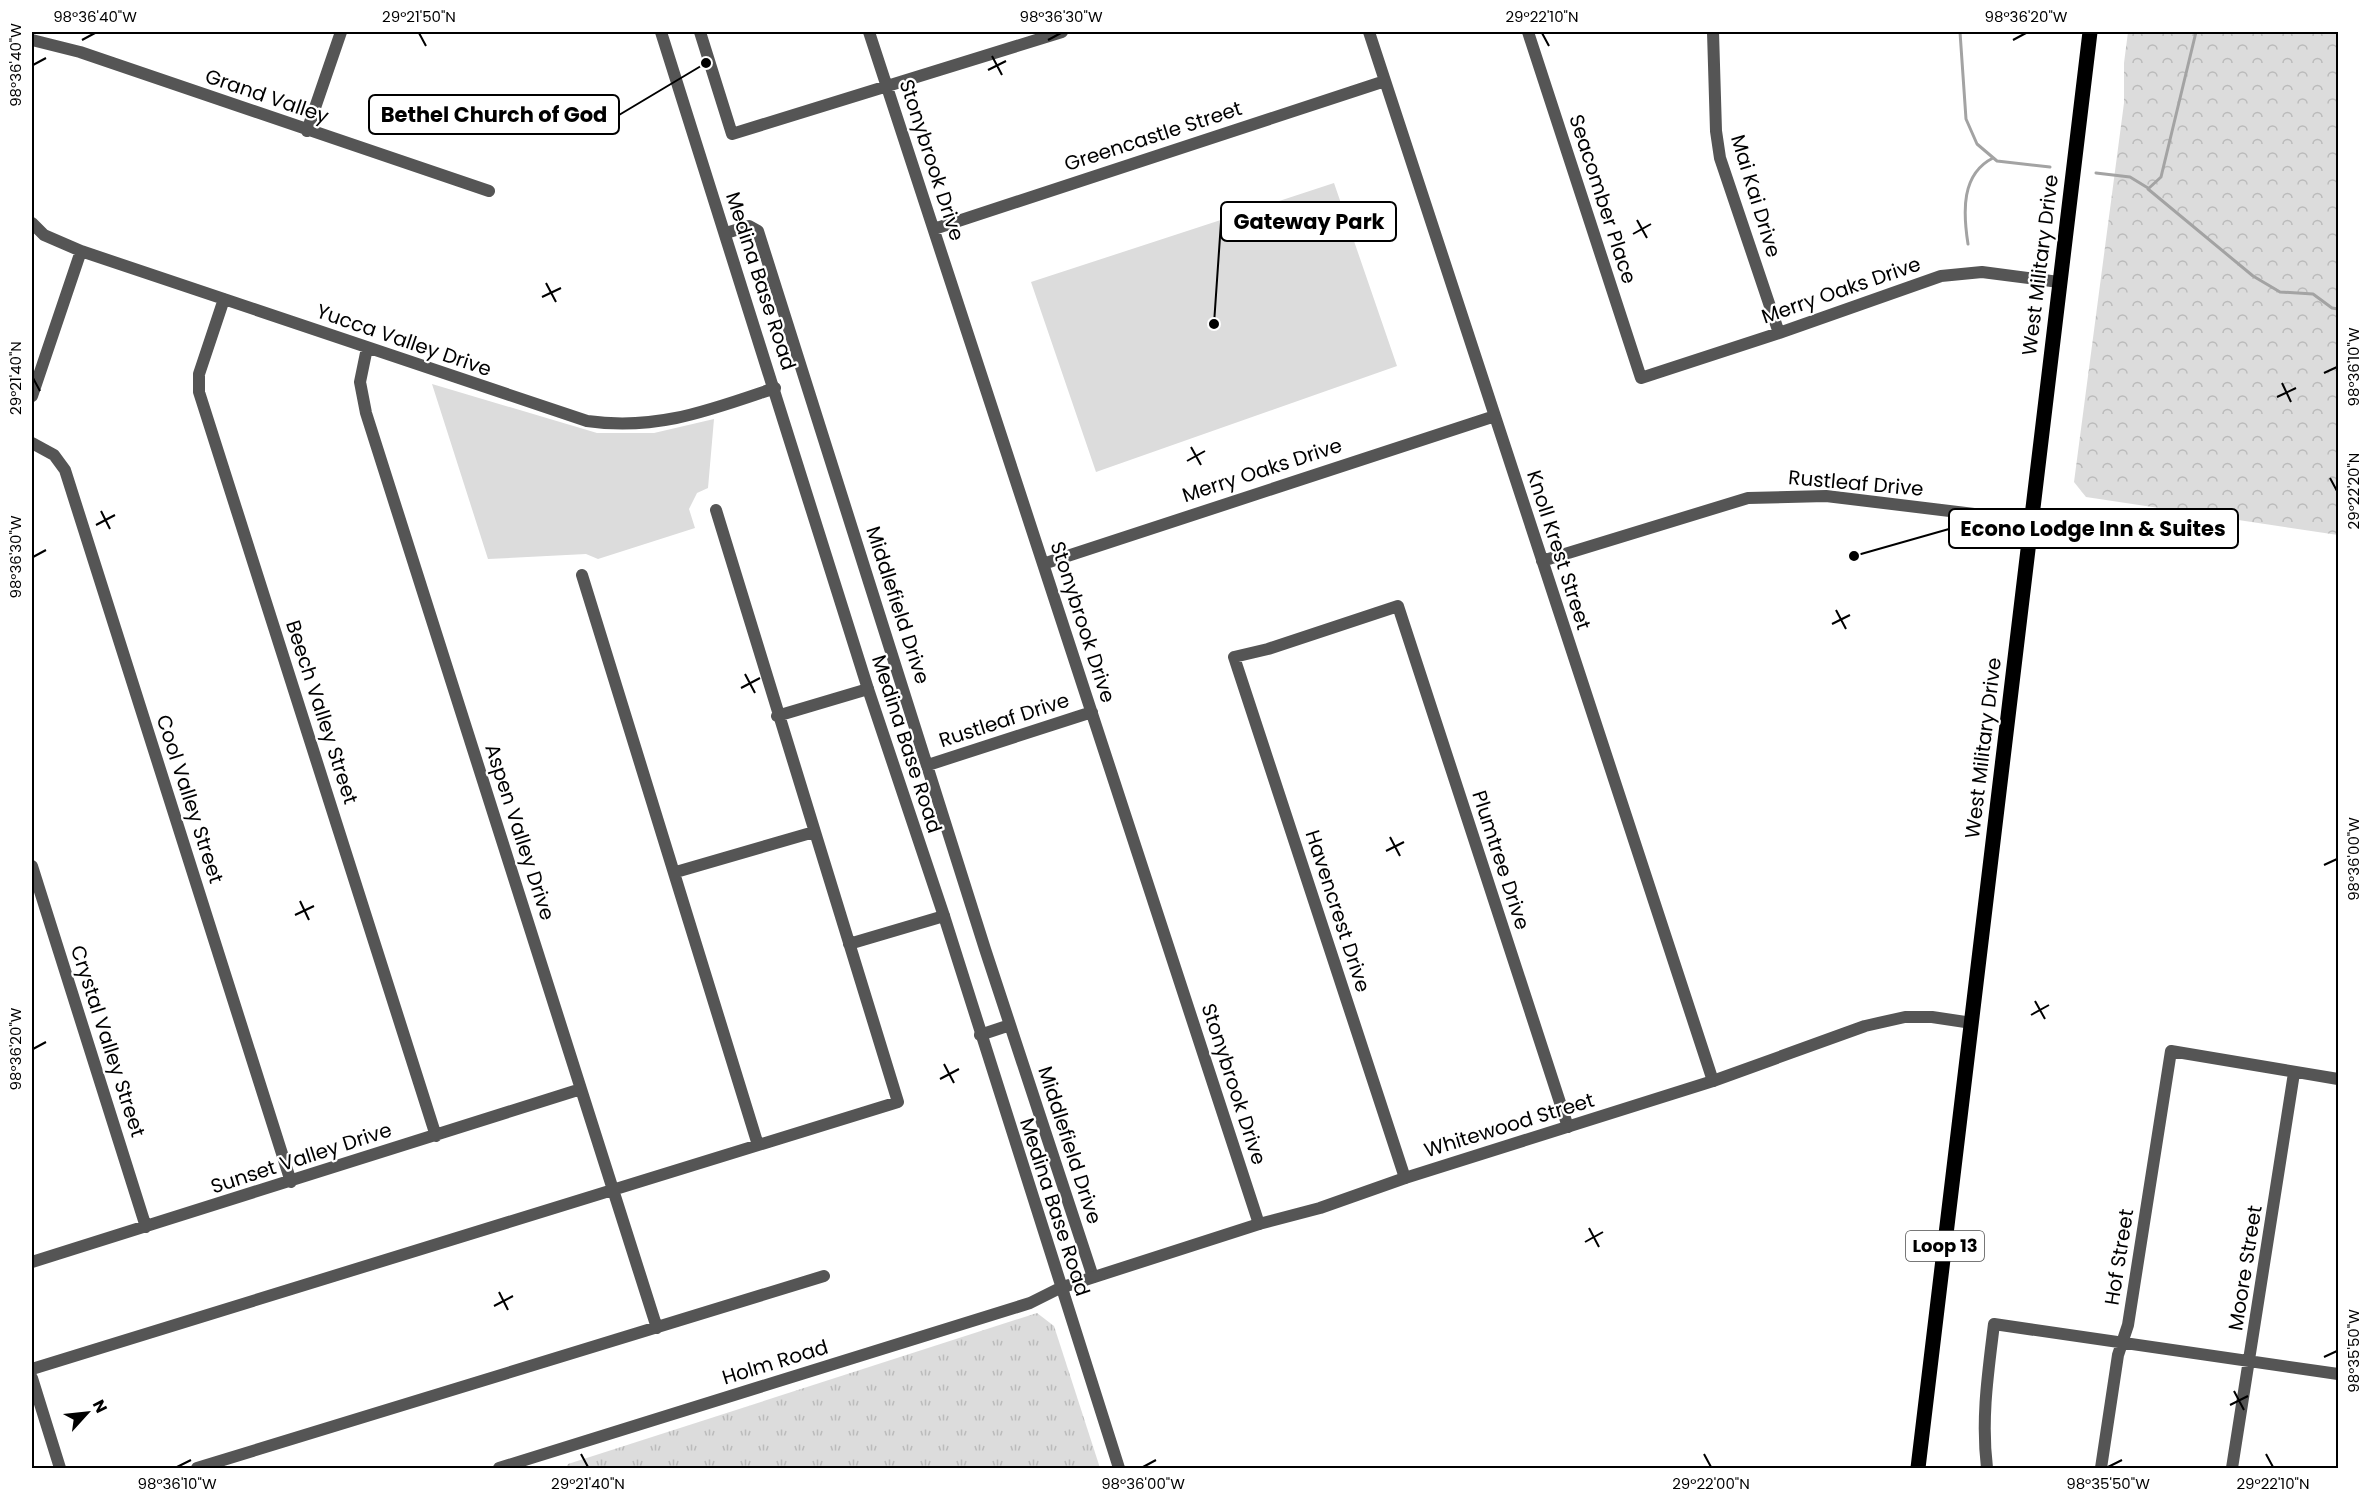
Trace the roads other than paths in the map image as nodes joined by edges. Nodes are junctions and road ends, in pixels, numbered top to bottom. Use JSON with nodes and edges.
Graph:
{"nodes":[{"id":1,"x":341,"y":32,"type":"edge"},
{"id":2,"x":661,"y":32,"type":"edge"},
{"id":3,"x":700,"y":32,"type":"edge"},
{"id":4,"x":869,"y":32,"type":"edge"},
{"id":5,"x":1062,"y":32,"type":"edge"},
{"id":6,"x":1369,"y":32,"type":"edge"},
{"id":7,"x":1528,"y":32,"type":"edge"},
{"id":8,"x":1713,"y":32,"type":"edge"},
{"id":9,"x":2090,"y":32,"type":"edge"},
{"id":10,"x":1030,"y":37,"type":"edge"},
{"id":11,"x":32,"y":40,"type":"edge"},
{"id":12,"x":1385,"y":81,"type":"junction"},
{"id":13,"x":888,"y":87,"type":"junction"},
{"id":14,"x":307,"y":131,"type":"junction"},
{"id":15,"x":489,"y":191,"type":"dead end"},
{"id":16,"x":32,"y":223,"type":"edge"},
{"id":17,"x":934,"y":229,"type":"junction"},
{"id":18,"x":726,"y":233,"type":"junction"},
{"id":19,"x":81,"y":251,"type":"junction"},
{"id":20,"x":2060,"y":282,"type":"junction"},
{"id":21,"x":224,"y":299,"type":"junction"},
{"id":22,"x":1779,"y":333,"type":"junction"},
{"id":23,"x":367,"y":348,"type":"junction"},
{"id":24,"x":1641,"y":378,"type":"joint"},
{"id":25,"x":775,"y":388,"type":"junction"},
{"id":26,"x":32,"y":396,"type":"edge"},
{"id":27,"x":1495,"y":416,"type":"junction"},
{"id":28,"x":32,"y":443,"type":"edge"},
{"id":29,"x":716,"y":510,"type":"dead end"},
{"id":30,"x":2032,"y":521,"type":"junction"},
{"id":31,"x":1542,"y":561,"type":"junction"},
{"id":32,"x":1043,"y":564,"type":"junction"},
{"id":33,"x":582,"y":575,"type":"dead end"},
{"id":34,"x":1234,"y":657,"type":"joint"},
{"id":35,"x":868,"y":688,"type":"junction"},
{"id":36,"x":1092,"y":712,"type":"junction"},
{"id":37,"x":777,"y":716,"type":"junction"},
{"id":38,"x":928,"y":765,"type":"junction"},
{"id":39,"x":814,"y":832,"type":"junction"},
{"id":40,"x":32,"y":866,"type":"edge"},
{"id":41,"x":676,"y":872,"type":"junction"},
{"id":42,"x":944,"y":916,"type":"junction"},
{"id":43,"x":849,"y":944,"type":"junction"},
{"id":44,"x":1972,"y":1023,"type":"junction"},
{"id":45,"x":1010,"y":1025,"type":"junction"},
{"id":46,"x":980,"y":1035,"type":"junction"},
{"id":47,"x":2294,"y":1073,"type":"junction"},
{"id":48,"x":2338,"y":1079,"type":"edge"},
{"id":49,"x":1713,"y":1081,"type":"junction"},
{"id":50,"x":581,"y":1089,"type":"junction"},
{"id":51,"x":1568,"y":1127,"type":"junction"},
{"id":52,"x":436,"y":1136,"type":"junction"},
{"id":53,"x":758,"y":1145,"type":"junction"},
{"id":54,"x":1405,"y":1178,"type":"junction"},
{"id":55,"x":291,"y":1182,"type":"junction"},
{"id":56,"x":614,"y":1191,"type":"junction"},
{"id":57,"x":1259,"y":1224,"type":"junction"},
{"id":58,"x":146,"y":1227,"type":"junction"},
{"id":59,"x":32,"y":1262,"type":"edge"},
{"id":60,"x":824,"y":1276,"type":"dead end"},
{"id":61,"x":1093,"y":1277,"type":"junction"},
{"id":62,"x":1060,"y":1288,"type":"junction"},
{"id":63,"x":657,"y":1328,"type":"junction"},
{"id":64,"x":2121,"y":1343,"type":"junction"},
{"id":65,"x":2251,"y":1361,"type":"junction"},
{"id":66,"x":32,"y":1369,"type":"edge"},
{"id":67,"x":2338,"y":1374,"type":"edge"},
{"id":68,"x":32,"y":1378,"type":"edge"},
{"id":69,"x":60,"y":1468,"type":"edge"},
{"id":70,"x":197,"y":1468,"type":"edge"},
{"id":71,"x":499,"y":1468,"type":"edge"},
{"id":72,"x":1119,"y":1468,"type":"edge"},
{"id":73,"x":1918,"y":1468,"type":"edge"},
{"id":74,"x":1987,"y":1468,"type":"edge"},
{"id":75,"x":2101,"y":1468,"type":"edge"},
{"id":76,"x":2232,"y":1468,"type":"edge"}],
"edges":[{"from":1,"to":14,"type":"street"},
{"from":2,"to":18,"type":"street","name":"Medina Base Road"},
{"from":3,"to":13,"type":"street"},
{"from":4,"to":13,"type":"street","name":"Stonybrook Drive"},
{"from":5,"to":10,"type":"street"},
{"from":6,"to":12,"type":"street","name":"Knoll Krest Street"},
{"from":7,"to":24,"type":"street","name":"Seacomber Place"},
{"from":8,"to":22,"type":"street","name":"Mai Kai Drive"},
{"from":9,"to":20,"type":"main road","name":"West Military Drive","number":"Loop 13"},
{"from":10,"to":13,"type":"street"},
{"from":11,"to":14,"type":"street","name":"Grand Valley"},
{"from":12,"to":17,"type":"street","name":"Greencastle Street"},
{"from":12,"to":27,"type":"street","name":"Knoll Krest Street"},
{"from":13,"to":17,"type":"street","name":"Stonybrook Drive"},
{"from":14,"to":15,"type":"street","name":"Grand Valley"},
{"from":16,"to":19,"type":"street","name":"Yucca Valley Drive"},
{"from":17,"to":32,"type":"street","name":"Stonybrook Drive"},
{"from":18,"to":25,"type":"street","name":"Medina Base Road"},
{"from":18,"to":38,"type":"street","name":"Middlefield Drive"},
{"from":19,"to":21,"type":"street","name":"Yucca Valley Drive"},
{"from":19,"to":26,"type":"street"},
{"from":20,"to":22,"type":"street","name":"Merry Oaks Drive"},
{"from":20,"to":30,"type":"main road","name":"West Military Drive","number":"Loop 13"},
{"from":21,"to":23,"type":"street","name":"Yucca Valley Drive"},
{"from":21,"to":52,"type":"street","name":"Beech Valley Street"},
{"from":22,"to":24,"type":"street","name":"Merry Oaks Drive"},
{"from":23,"to":25,"type":"street","name":"Yucca Valley Drive"},
{"from":23,"to":50,"type":"street","name":"Aspen Valley Drive"},
{"from":25,"to":35,"type":"street","name":"Medina Base Road"},
{"from":27,"to":31,"type":"street","name":"Knoll Krest Street"},
{"from":27,"to":32,"type":"street","name":"Merry Oaks Drive"},
{"from":28,"to":55,"type":"street","name":"Cool Valley Street"},
{"from":29,"to":37,"type":"street"},
{"from":30,"to":31,"type":"street","name":"Rustleaf Drive"},
{"from":30,"to":44,"type":"main road","name":"West Military Drive","number":"Loop 13"},
{"from":31,"to":49,"type":"street","name":"Knoll Krest Street"},
{"from":32,"to":36,"type":"street","name":"Stonybrook Drive"},
{"from":33,"to":41,"type":"street"},
{"from":34,"to":51,"type":"street","name":"Plumtree Drive"},
{"from":34,"to":54,"type":"street","name":"Havencrest Drive"},
{"from":35,"to":37,"type":"street"},
{"from":35,"to":42,"type":"street","name":"Medina Base Road"},
{"from":36,"to":38,"type":"street","name":"Rustleaf Drive"},
{"from":36,"to":57,"type":"street","name":"Stonybrook Drive"},
{"from":37,"to":39,"type":"street"},
{"from":38,"to":45,"type":"street","name":"Middlefield Drive"},
{"from":39,"to":41,"type":"street"},
{"from":39,"to":43,"type":"street"},
{"from":40,"to":58,"type":"street","name":"Crystal Valley Street"},
{"from":41,"to":53,"type":"street"},
{"from":42,"to":43,"type":"street"},
{"from":42,"to":46,"type":"street","name":"Medina Base Road"},
{"from":43,"to":53,"type":"street"},
{"from":44,"to":49,"type":"street","name":"Whitewood Street"},
{"from":44,"to":73,"type":"main road","name":"West Military Drive","number":"Loop 13"},
{"from":45,"to":46,"type":"street"},
{"from":45,"to":61,"type":"street","name":"Middlefield Drive"},
{"from":46,"to":62,"type":"street","name":"Medina Base Road"},
{"from":47,"to":48,"type":"street"},
{"from":47,"to":64,"type":"street","name":"Hof Street"},
{"from":47,"to":65,"type":"street","name":"Moore Street"},
{"from":49,"to":51,"type":"street","name":"Whitewood Street"},
{"from":50,"to":52,"type":"street","name":"Sunset Valley Drive"},
{"from":50,"to":56,"type":"street","name":"Aspen Valley Drive"},
{"from":51,"to":54,"type":"street","name":"Whitewood Street"},
{"from":52,"to":55,"type":"street","name":"Sunset Valley Drive"},
{"from":53,"to":56,"type":"street"},
{"from":54,"to":57,"type":"street","name":"Whitewood Street"},
{"from":55,"to":58,"type":"street","name":"Sunset Valley Drive"},
{"from":56,"to":63,"type":"street","name":"Aspen Valley Drive"},
{"from":56,"to":66,"type":"street"},
{"from":57,"to":61,"type":"street","name":"Whitewood Street"},
{"from":58,"to":59,"type":"street","name":"Sunset Valley Drive"},
{"from":60,"to":63,"type":"street"},
{"from":61,"to":62,"type":"street","name":"Whitewood Street"},
{"from":62,"to":71,"type":"street","name":"Holm Road"},
{"from":62,"to":72,"type":"street","name":"Medina Base Road"},
{"from":63,"to":70,"type":"street"},
{"from":64,"to":65,"type":"street"},
{"from":64,"to":74,"type":"street"},
{"from":64,"to":75,"type":"street","name":"Hof Street"},
{"from":65,"to":67,"type":"street"},
{"from":65,"to":76,"type":"street","name":"Moore Street"},
{"from":68,"to":69,"type":"street"}]}
